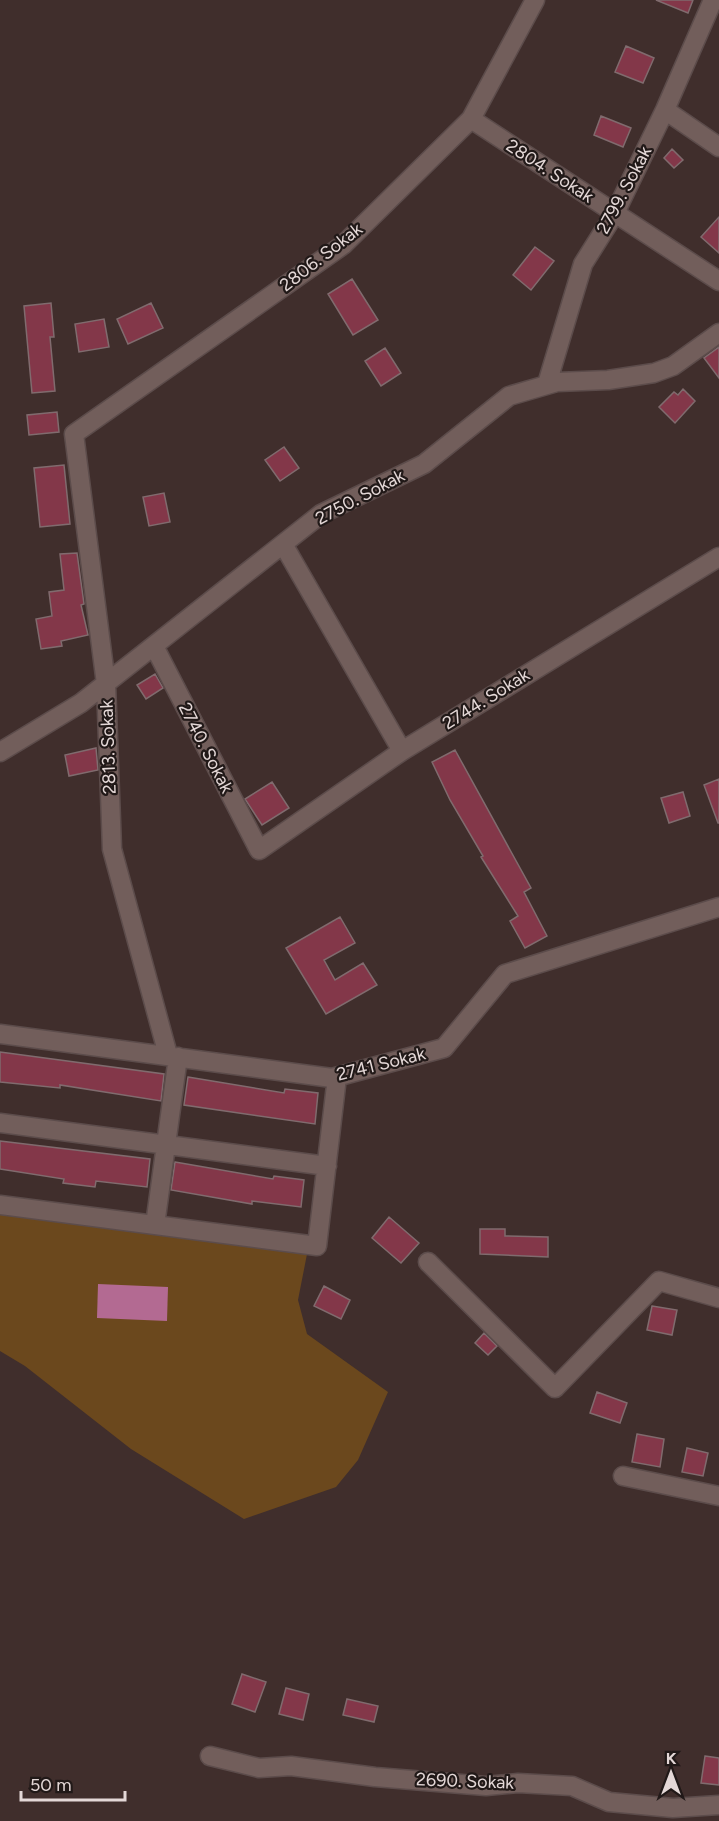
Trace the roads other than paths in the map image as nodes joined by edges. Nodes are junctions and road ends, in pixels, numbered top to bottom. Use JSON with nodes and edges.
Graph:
{"nodes":[{"id":1,"x":535,"y":0,"type":"edge"},
{"id":2,"x":713,"y":0,"type":"edge"},
{"id":3,"x":665,"y":110,"type":"junction"},
{"id":4,"x":471,"y":119,"type":"junction"},
{"id":5,"x":719,"y":147,"type":"edge"},
{"id":6,"x":615,"y":213,"type":"junction"},
{"id":7,"x":719,"y":281,"type":"edge"},
{"id":8,"x":719,"y":333,"type":"edge"},
{"id":9,"x":547,"y":384,"type":"junction"},
{"id":10,"x":74,"y":434,"type":"joint"},
{"id":11,"x":283,"y":544,"type":"junction"},
{"id":12,"x":719,"y":556,"type":"edge"},
{"id":13,"x":154,"y":646,"type":"junction"},
{"id":14,"x":106,"y":684,"type":"junction"},
{"id":15,"x":402,"y":751,"type":"junction"},
{"id":16,"x":0,"y":752,"type":"edge"},
{"id":17,"x":259,"y":850,"type":"joint"},
{"id":18,"x":719,"y":907,"type":"edge"},
{"id":19,"x":0,"y":1034,"type":"edge"},
{"id":20,"x":173,"y":1056,"type":"junction"},
{"id":21,"x":337,"y":1077,"type":"junction"},
{"id":22,"x":0,"y":1123,"type":"edge"},
{"id":23,"x":165,"y":1145,"type":"junction"},
{"id":24,"x":327,"y":1166,"type":"junction"},
{"id":25,"x":0,"y":1205,"type":"edge"},
{"id":26,"x":155,"y":1225,"type":"junction"},
{"id":27,"x":428,"y":1262,"type":"dead end"},
{"id":28,"x":719,"y":1298,"type":"edge"},
{"id":29,"x":624,"y":1476,"type":"dead end"},
{"id":30,"x":719,"y":1496,"type":"edge"},
{"id":31,"x":210,"y":1756,"type":"dead end"},
{"id":32,"x":719,"y":1805,"type":"edge"}],
"edges":[{"from":1,"to":4,"type":"street","name":"2806. Sokak"},
{"from":2,"to":3,"type":"street","name":"2799. Sokak"},
{"from":3,"to":5,"type":"street"},
{"from":3,"to":6,"type":"street","name":"2799. Sokak"},
{"from":4,"to":6,"type":"street","name":"2804. Sokak"},
{"from":4,"to":10,"type":"street","name":"2806. Sokak"},
{"from":6,"to":7,"type":"street","name":"2804. Sokak"},
{"from":6,"to":9,"type":"street","name":"2799. Sokak"},
{"from":8,"to":9,"type":"street","name":"2750. Sokak"},
{"from":9,"to":11,"type":"street","name":"2750. Sokak"},
{"from":10,"to":14,"type":"street","name":"2813. Sokak"},
{"from":11,"to":13,"type":"street","name":"2750. Sokak"},
{"from":11,"to":15,"type":"street"},
{"from":12,"to":15,"type":"street","name":"2744. Sokak"},
{"from":13,"to":14,"type":"street","name":"2750. Sokak"},
{"from":13,"to":17,"type":"street","name":"2740. Sokak"},
{"from":14,"to":16,"type":"street","name":"2750. Sokak"},
{"from":14,"to":20,"type":"street","name":"2813. Sokak"},
{"from":15,"to":17,"type":"street","name":"2744. Sokak"},
{"from":18,"to":21,"type":"street","name":"2741 Sokak"},
{"from":19,"to":20,"type":"street","name":"2741 Sokak"},
{"from":20,"to":21,"type":"street","name":"2741 Sokak"},
{"from":20,"to":23,"type":"street"},
{"from":21,"to":24,"type":"street"},
{"from":22,"to":23,"type":"street"},
{"from":23,"to":24,"type":"street"},
{"from":23,"to":26,"type":"street"},
{"from":24,"to":26,"type":"street"},
{"from":25,"to":26,"type":"street"},
{"from":27,"to":28,"type":"street"},
{"from":29,"to":30,"type":"street"},
{"from":31,"to":32,"type":"street","name":"2690. Sokak"}]}
